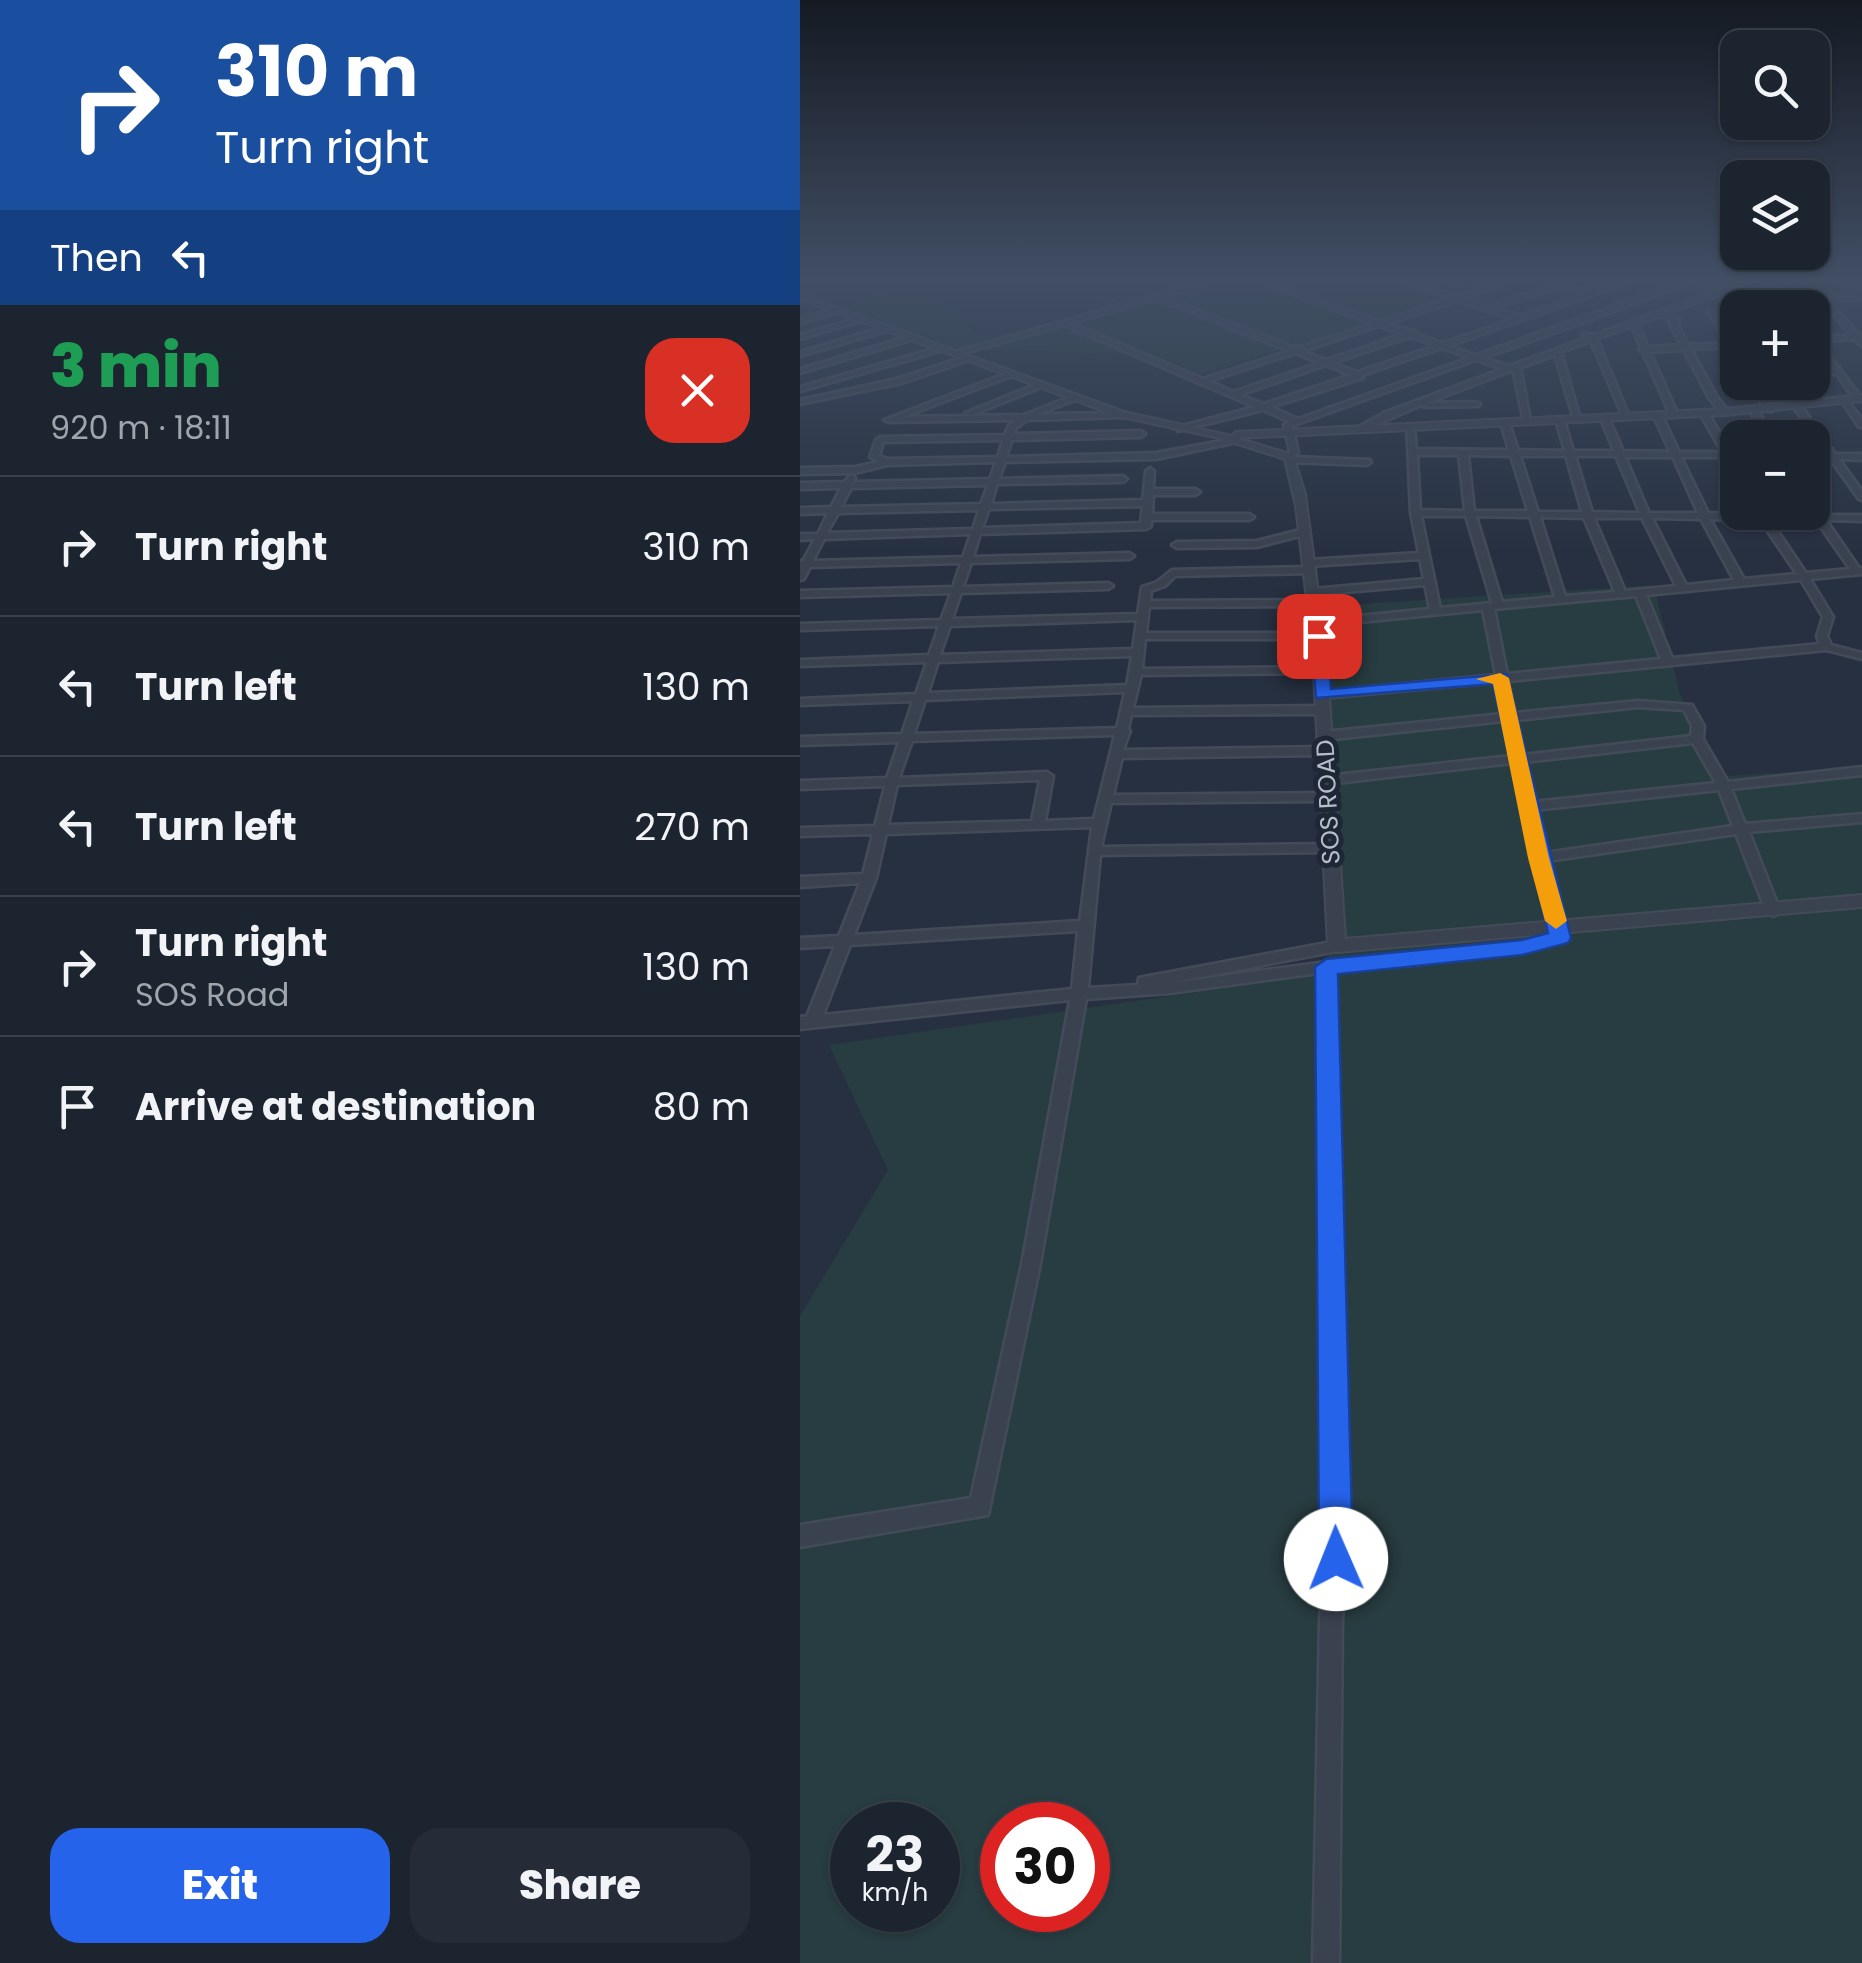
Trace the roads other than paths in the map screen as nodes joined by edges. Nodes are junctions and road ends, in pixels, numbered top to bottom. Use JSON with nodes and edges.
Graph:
{"nodes":[{"id":1,"x":816,"y":371,"type":"edge"},
{"id":2,"x":875,"y":371,"type":"edge"},
{"id":3,"x":920,"y":371,"type":"edge"},
{"id":4,"x":999,"y":371,"type":"edge"},
{"id":5,"x":1176,"y":371,"type":"edge"},
{"id":6,"x":1237,"y":371,"type":"edge"},
{"id":7,"x":1303,"y":371,"type":"edge"},
{"id":8,"x":1346,"y":371,"type":"edge"},
{"id":9,"x":1370,"y":371,"type":"edge"},
{"id":10,"x":1440,"y":371,"type":"edge"},
{"id":11,"x":1505,"y":371,"type":"edge"},
{"id":12,"x":1513,"y":371,"type":"edge"},
{"id":13,"x":1564,"y":371,"type":"edge"},
{"id":14,"x":1608,"y":371,"type":"edge"},
{"id":15,"x":1653,"y":371,"type":"edge"},
{"id":16,"x":1700,"y":371,"type":"edge"},
{"id":17,"x":1830,"y":372,"type":"edge"},
{"id":18,"x":1839,"y":372,"type":"joint"},
{"id":19,"x":1010,"y":375,"type":"junction"},
{"id":20,"x":1358,"y":375,"type":"junction"},
{"id":21,"x":832,"y":380,"type":"junction"},
{"id":22,"x":1203,"y":382,"type":"junction"},
{"id":23,"x":1472,"y":383,"type":"junction"},
{"id":24,"x":1040,"y":386,"type":"junction"},
{"id":25,"x":800,"y":388,"type":"edge"},
{"id":26,"x":1392,"y":388,"type":"junction"},
{"id":27,"x":1234,"y":394,"type":"junction"},
{"id":28,"x":1072,"y":398,"type":"junction"},
{"id":29,"x":1860,"y":398,"type":"edge"},
{"id":30,"x":1763,"y":400,"type":"edge"},
{"id":31,"x":1845,"y":400,"type":"junction"},
{"id":32,"x":800,"y":402,"type":"edge"},
{"id":33,"x":1476,"y":404,"type":"junction"},
{"id":34,"x":1413,"y":405,"type":"junction"},
{"id":35,"x":1796,"y":406,"type":"junction"},
{"id":36,"x":1264,"y":407,"type":"junction"},
{"id":37,"x":1768,"y":408,"type":"junction"},
{"id":38,"x":1754,"y":410,"type":"junction"},
{"id":39,"x":1724,"y":412,"type":"junction"},
{"id":40,"x":1704,"y":413,"type":"junction"},
{"id":41,"x":1124,"y":415,"type":"junction"},
{"id":42,"x":1674,"y":415,"type":"junction"},
{"id":43,"x":1658,"y":416,"type":"junction"},
{"id":44,"x":1025,"y":417,"type":"junction"},
{"id":45,"x":1626,"y":417,"type":"junction"},
{"id":46,"x":956,"y":418,"type":"junction"},
{"id":47,"x":1605,"y":418,"type":"junction"},
{"id":48,"x":1560,"y":420,"type":"junction"},
{"id":49,"x":1578,"y":420,"type":"junction"},
{"id":50,"x":1759,"y":420,"type":"edge"},
{"id":51,"x":1298,"y":422,"type":"junction"},
{"id":52,"x":1528,"y":422,"type":"junction"},
{"id":53,"x":1505,"y":423,"type":"junction"},
{"id":54,"x":1480,"y":424,"type":"junction"},
{"id":55,"x":1862,"y":425,"type":"edge"},
{"id":56,"x":1410,"y":427,"type":"junction"},
{"id":57,"x":1360,"y":429,"type":"junction"},
{"id":58,"x":1181,"y":430,"type":"junction"},
{"id":59,"x":1289,"y":432,"type":"junction"},
{"id":60,"x":1141,"y":434,"type":"dead end"},
{"id":61,"x":1220,"y":436,"type":"junction"},
{"id":62,"x":1720,"y":437,"type":"edge"},
{"id":63,"x":1008,"y":438,"type":"junction"},
{"id":64,"x":1238,"y":442,"type":"junction"},
{"id":65,"x":1412,"y":452,"type":"junction"},
{"id":66,"x":1463,"y":452,"type":"junction"},
{"id":67,"x":1513,"y":452,"type":"junction"},
{"id":68,"x":1570,"y":452,"type":"junction"},
{"id":69,"x":1622,"y":454,"type":"junction"},
{"id":70,"x":1675,"y":454,"type":"junction"},
{"id":71,"x":1720,"y":455,"type":"edge"},
{"id":72,"x":1830,"y":456,"type":"edge"},
{"id":73,"x":1835,"y":456,"type":"junction"},
{"id":74,"x":1862,"y":457,"type":"edge"},
{"id":75,"x":1000,"y":459,"type":"junction"},
{"id":76,"x":1290,"y":459,"type":"junction"},
{"id":77,"x":887,"y":462,"type":"junction"},
{"id":78,"x":1366,"y":462,"type":"dead end"},
{"id":79,"x":855,"y":470,"type":"junction"},
{"id":80,"x":800,"y":471,"type":"edge"},
{"id":81,"x":1150,"y":471,"type":"dead end"},
{"id":82,"x":1123,"y":478,"type":"dead end"},
{"id":83,"x":993,"y":482,"type":"junction"},
{"id":84,"x":847,"y":485,"type":"junction"},
{"id":85,"x":800,"y":486,"type":"edge"},
{"id":86,"x":1196,"y":492,"type":"dead end"},
{"id":87,"x":1862,"y":496,"type":"edge"},
{"id":88,"x":1148,"y":497,"type":"junction"},
{"id":89,"x":984,"y":507,"type":"junction"},
{"id":90,"x":834,"y":510,"type":"junction"},
{"id":91,"x":800,"y":511,"type":"edge"},
{"id":92,"x":1416,"y":512,"type":"junction"},
{"id":93,"x":1470,"y":513,"type":"junction"},
{"id":94,"x":1531,"y":514,"type":"junction"},
{"id":95,"x":1830,"y":514,"type":"edge"},
{"id":96,"x":1588,"y":515,"type":"junction"},
{"id":97,"x":1646,"y":516,"type":"junction"},
{"id":98,"x":1704,"y":516,"type":"junction"},
{"id":99,"x":1720,"y":516,"type":"edge"},
{"id":100,"x":1146,"y":517,"type":"junction"},
{"id":101,"x":1249,"y":517,"type":"dead end"},
{"id":102,"x":1862,"y":518,"type":"edge"},
{"id":103,"x":1771,"y":530,"type":"edge"},
{"id":104,"x":1829,"y":530,"type":"edge"},
{"id":105,"x":976,"y":532,"type":"junction"},
{"id":106,"x":1304,"y":532,"type":"junction"},
{"id":107,"x":821,"y":536,"type":"junction"},
{"id":108,"x":800,"y":537,"type":"edge"},
{"id":109,"x":1177,"y":545,"type":"dead end"},
{"id":110,"x":1129,"y":556,"type":"dead end"},
{"id":111,"x":1422,"y":556,"type":"junction"},
{"id":112,"x":966,"y":560,"type":"junction"},
{"id":113,"x":803,"y":564,"type":"edge"},
{"id":114,"x":1309,"y":567,"type":"junction"},
{"id":115,"x":1859,"y":571,"type":"edge"},
{"id":116,"x":800,"y":577,"type":"edge"},
{"id":117,"x":1802,"y":577,"type":"junction"},
{"id":118,"x":1429,"y":582,"type":"junction"},
{"id":119,"x":1741,"y":583,"type":"junction"},
{"id":120,"x":1108,"y":586,"type":"dead end"},
{"id":121,"x":1684,"y":589,"type":"junction"},
{"id":122,"x":800,"y":594,"type":"edge"},
{"id":123,"x":1620,"y":594,"type":"junction"},
{"id":124,"x":1640,"y":594,"type":"junction"},
{"id":125,"x":1314,"y":597,"type":"junction"},
{"id":126,"x":1562,"y":600,"type":"junction"},
{"id":127,"x":1493,"y":606,"type":"junction"},
{"id":128,"x":1144,"y":611,"type":"junction"},
{"id":129,"x":1436,"y":612,"type":"junction"},
{"id":130,"x":946,"y":622,"type":"junction"},
{"id":131,"x":800,"y":627,"type":"edge"},
{"id":132,"x":1318,"y":629,"type":"junction"},
{"id":133,"x":1141,"y":636,"type":"junction"},
{"id":134,"x":1827,"y":647,"type":"junction"},
{"id":135,"x":1139,"y":652,"type":"junction"},
{"id":136,"x":1862,"y":656,"type":"edge"},
{"id":137,"x":934,"y":658,"type":"junction"},
{"id":138,"x":1667,"y":660,"type":"junction"},
{"id":139,"x":800,"y":662,"type":"edge"},
{"id":140,"x":1321,"y":670,"type":"junction"},
{"id":141,"x":1136,"y":672,"type":"junction"},
{"id":142,"x":1500,"y":678,"type":"junction"},
{"id":143,"x":1133,"y":688,"type":"junction"},
{"id":144,"x":1322,"y":695,"type":"junction"},
{"id":145,"x":920,"y":696,"type":"junction"},
{"id":146,"x":800,"y":702,"type":"edge"},
{"id":147,"x":1323,"y":710,"type":"junction"},
{"id":148,"x":1128,"y":712,"type":"junction"},
{"id":149,"x":1508,"y":716,"type":"junction"},
{"id":150,"x":1124,"y":731,"type":"junction"},
{"id":151,"x":907,"y":736,"type":"junction"},
{"id":152,"x":1324,"y":736,"type":"junction"},
{"id":153,"x":1697,"y":739,"type":"junction"},
{"id":154,"x":800,"y":741,"type":"edge"},
{"id":155,"x":1326,"y":752,"type":"junction"},
{"id":156,"x":1118,"y":754,"type":"junction"},
{"id":157,"x":1518,"y":759,"type":"junction"},
{"id":158,"x":1862,"y":771,"type":"edge"},
{"id":159,"x":1327,"y":780,"type":"junction"},
{"id":160,"x":892,"y":781,"type":"junction"},
{"id":161,"x":1723,"y":784,"type":"junction"},
{"id":162,"x":800,"y":786,"type":"edge"},
{"id":163,"x":1328,"y":798,"type":"junction"},
{"id":164,"x":1106,"y":799,"type":"junction"},
{"id":165,"x":1527,"y":807,"type":"junction"},
{"id":166,"x":1862,"y":818,"type":"edge"},
{"id":167,"x":1100,"y":823,"type":"junction"},
{"id":168,"x":1038,"y":824,"type":"junction"},
{"id":169,"x":881,"y":827,"type":"junction"},
{"id":170,"x":1742,"y":829,"type":"junction"},
{"id":171,"x":800,"y":832,"type":"edge"},
{"id":172,"x":1331,"y":848,"type":"junction"},
{"id":173,"x":1094,"y":851,"type":"junction"},
{"id":174,"x":1538,"y":858,"type":"junction"},
{"id":175,"x":869,"y":878,"type":"junction"},
{"id":176,"x":800,"y":882,"type":"edge"},
{"id":177,"x":1862,"y":902,"type":"edge"},
{"id":178,"x":1773,"y":911,"type":"junction"},
{"id":179,"x":1557,"y":925,"type":"junction"},
{"id":180,"x":1085,"y":926,"type":"junction"},
{"id":181,"x":845,"y":940,"type":"junction"},
{"id":182,"x":800,"y":942,"type":"edge"},
{"id":183,"x":1337,"y":946,"type":"junction"},
{"id":184,"x":1326,"y":967,"type":"junction"},
{"id":185,"x":1079,"y":994,"type":"junction"},
{"id":186,"x":807,"y":1022,"type":"edge"},
{"id":187,"x":800,"y":1536,"type":"edge"},
{"id":188,"x":1326,"y":1963,"type":"edge"}],
"edges":[{"from":1,"to":21,"type":"street"},
{"from":2,"to":21,"type":"street"},
{"from":3,"to":32,"type":"street"},
{"from":4,"to":19,"type":"street"},
{"from":5,"to":22,"type":"street"},
{"from":6,"to":22,"type":"street"},
{"from":7,"to":27,"type":"street"},
{"from":8,"to":20,"type":"street"},
{"from":9,"to":20,"type":"street"},
{"from":10,"to":26,"type":"street"},
{"from":11,"to":23,"type":"street"},
{"from":12,"to":52,"type":"street"},
{"from":13,"to":49,"type":"street"},
{"from":14,"to":45,"type":"street"},
{"from":15,"to":42,"type":"street"},
{"from":16,"to":39,"type":"street"},
{"from":17,"to":18,"type":"street"},
{"from":18,"to":29,"type":"street"},
{"from":19,"to":24,"type":"street"},
{"from":19,"to":46,"type":"street"},
{"from":20,"to":26,"type":"street"},
{"from":20,"to":36,"type":"street"},
{"from":21,"to":25,"type":"street"},
{"from":22,"to":27,"type":"street"},
{"from":23,"to":33,"type":"street"},
{"from":23,"to":34,"type":"street"},
{"from":24,"to":28,"type":"street"},
{"from":24,"to":46,"type":"street"},
{"from":26,"to":51,"type":"street"},
{"from":27,"to":36,"type":"street"},
{"from":28,"to":41,"type":"street"},
{"from":28,"to":44,"type":"street"},
{"from":29,"to":31,"type":"street"},
{"from":30,"to":37,"type":"street"},
{"from":31,"to":35,"type":"street"},
{"from":31,"to":55,"type":"street"},
{"from":33,"to":34,"type":"street"},
{"from":33,"to":54,"type":"street"},
{"from":34,"to":57,"type":"street"},
{"from":35,"to":37,"type":"street"},
{"from":35,"to":73,"type":"street"},
{"from":36,"to":51,"type":"street"},
{"from":36,"to":58,"type":"street"},
{"from":37,"to":38,"type":"street"},
{"from":38,"to":39,"type":"street"},
{"from":38,"to":50,"type":"street"},
{"from":39,"to":40,"type":"street"},
{"from":40,"to":42,"type":"street"},
{"from":40,"to":62,"type":"street"},
{"from":41,"to":44,"type":"street"},
{"from":41,"to":58,"type":"street"},
{"from":42,"to":43,"type":"street"},
{"from":43,"to":45,"type":"street"},
{"from":43,"to":70,"type":"street"},
{"from":44,"to":46,"type":"street"},
{"from":44,"to":63,"type":"street"},
{"from":45,"to":47,"type":"street"},
{"from":47,"to":49,"type":"street"},
{"from":47,"to":69,"type":"street"},
{"from":48,"to":49,"type":"street"},
{"from":48,"to":52,"type":"street"},
{"from":48,"to":68,"type":"street"},
{"from":51,"to":59,"type":"street"},
{"from":52,"to":53,"type":"street"},
{"from":53,"to":54,"type":"street"},
{"from":53,"to":67,"type":"street"},
{"from":54,"to":56,"type":"street"},
{"from":56,"to":57,"type":"street"},
{"from":56,"to":65,"type":"street"},
{"from":57,"to":59,"type":"street"},
{"from":58,"to":61,"type":"street"},
{"from":59,"to":61,"type":"street"},
{"from":59,"to":76,"type":"street"},
{"from":60,"to":63,"type":"street"},
{"from":61,"to":64,"type":"street"},
{"from":63,"to":75,"type":"street"},
{"from":63,"to":77,"type":"street"},
{"from":64,"to":75,"type":"street"},
{"from":64,"to":76,"type":"street"},
{"from":65,"to":66,"type":"street"},
{"from":65,"to":92,"type":"street"},
{"from":66,"to":67,"type":"street"},
{"from":66,"to":93,"type":"street"},
{"from":67,"to":68,"type":"street"},
{"from":67,"to":94,"type":"street"},
{"from":68,"to":69,"type":"street"},
{"from":68,"to":96,"type":"street"},
{"from":69,"to":70,"type":"street"},
{"from":69,"to":97,"type":"street"},
{"from":70,"to":71,"type":"street"},
{"from":70,"to":98,"type":"street"},
{"from":72,"to":73,"type":"street"},
{"from":73,"to":74,"type":"street"},
{"from":73,"to":87,"type":"street"},
{"from":75,"to":77,"type":"street"},
{"from":75,"to":83,"type":"street"},
{"from":76,"to":78,"type":"street"},
{"from":76,"to":106,"type":"street","name":"SOS ROAD"},
{"from":77,"to":79,"type":"street"},
{"from":79,"to":80,"type":"street"},
{"from":79,"to":84,"type":"street"},
{"from":81,"to":88,"type":"street"},
{"from":82,"to":83,"type":"street"},
{"from":83,"to":84,"type":"street"},
{"from":83,"to":89,"type":"street"},
{"from":84,"to":85,"type":"street"},
{"from":84,"to":90,"type":"street"},
{"from":86,"to":88,"type":"street"},
{"from":88,"to":89,"type":"street"},
{"from":88,"to":100,"type":"street"},
{"from":89,"to":90,"type":"street"},
{"from":89,"to":105,"type":"street"},
{"from":90,"to":91,"type":"street"},
{"from":90,"to":107,"type":"street"},
{"from":92,"to":93,"type":"street"},
{"from":92,"to":111,"type":"street"},
{"from":93,"to":94,"type":"street"},
{"from":93,"to":127,"type":"street"},
{"from":94,"to":96,"type":"street"},
{"from":94,"to":126,"type":"street"},
{"from":95,"to":102,"type":"street"},
{"from":96,"to":97,"type":"street"},
{"from":96,"to":123,"type":"street"},
{"from":97,"to":98,"type":"street"},
{"from":97,"to":121,"type":"street"},
{"from":98,"to":99,"type":"street"},
{"from":98,"to":119,"type":"street"},
{"from":100,"to":101,"type":"street"},
{"from":100,"to":105,"type":"street"},
{"from":103,"to":117,"type":"street"},
{"from":104,"to":115,"type":"street"},
{"from":105,"to":107,"type":"street"},
{"from":105,"to":112,"type":"street"},
{"from":106,"to":109,"type":"street"},
{"from":106,"to":114,"type":"street","name":"SOS ROAD"},
{"from":107,"to":108,"type":"street"},
{"from":107,"to":113,"type":"street"},
{"from":110,"to":112,"type":"street"},
{"from":111,"to":114,"type":"street"},
{"from":111,"to":118,"type":"street"},
{"from":112,"to":113,"type":"street"},
{"from":112,"to":130,"type":"street"},
{"from":113,"to":116,"type":"street"},
{"from":114,"to":125,"type":"street","name":"SOS ROAD"},
{"from":114,"to":128,"type":"street"},
{"from":115,"to":117,"type":"street"},
{"from":117,"to":119,"type":"street"},
{"from":117,"to":134,"type":"street"},
{"from":118,"to":125,"type":"street"},
{"from":118,"to":129,"type":"street"},
{"from":119,"to":121,"type":"street"},
{"from":120,"to":122,"type":"street"},
{"from":121,"to":124,"type":"street"},
{"from":123,"to":124,"type":"street"},
{"from":123,"to":126,"type":"street"},
{"from":124,"to":138,"type":"street"},
{"from":125,"to":128,"type":"street"},
{"from":125,"to":132,"type":"street","name":"SOS ROAD"},
{"from":126,"to":127,"type":"street"},
{"from":127,"to":129,"type":"street"},
{"from":127,"to":142,"type":"street"},
{"from":128,"to":130,"type":"street"},
{"from":128,"to":133,"type":"street"},
{"from":129,"to":132,"type":"street"},
{"from":130,"to":131,"type":"street"},
{"from":130,"to":137,"type":"street"},
{"from":132,"to":133,"type":"street"},
{"from":132,"to":140,"type":"street","name":"SOS ROAD"},
{"from":133,"to":135,"type":"street"},
{"from":134,"to":136,"type":"street"},
{"from":134,"to":138,"type":"street"},
{"from":135,"to":137,"type":"street"},
{"from":135,"to":141,"type":"street"},
{"from":137,"to":139,"type":"street"},
{"from":137,"to":145,"type":"street"},
{"from":138,"to":142,"type":"street"},
{"from":140,"to":141,"type":"street"},
{"from":140,"to":144,"type":"street","name":"SOS ROAD"},
{"from":141,"to":143,"type":"street"},
{"from":142,"to":144,"type":"street"},
{"from":142,"to":149,"type":"street"},
{"from":143,"to":145,"type":"street"},
{"from":143,"to":148,"type":"street"},
{"from":144,"to":147,"type":"street","name":"SOS ROAD"},
{"from":145,"to":146,"type":"street"},
{"from":145,"to":151,"type":"street"},
{"from":147,"to":148,"type":"street"},
{"from":147,"to":152,"type":"street","name":"SOS ROAD"},
{"from":148,"to":150,"type":"street"},
{"from":149,"to":152,"type":"street"},
{"from":149,"to":153,"type":"street"},
{"from":149,"to":157,"type":"street"},
{"from":150,"to":151,"type":"street"},
{"from":150,"to":156,"type":"street"},
{"from":151,"to":154,"type":"street"},
{"from":151,"to":160,"type":"street"},
{"from":152,"to":155,"type":"street","name":"SOS ROAD"},
{"from":153,"to":157,"type":"street"},
{"from":153,"to":161,"type":"street"},
{"from":155,"to":156,"type":"street"},
{"from":155,"to":159,"type":"street","name":"SOS ROAD"},
{"from":156,"to":164,"type":"street"},
{"from":157,"to":159,"type":"street"},
{"from":157,"to":165,"type":"street"},
{"from":158,"to":161,"type":"street"},
{"from":159,"to":163,"type":"street","name":"SOS ROAD"},
{"from":160,"to":162,"type":"street"},
{"from":160,"to":168,"type":"street"},
{"from":160,"to":169,"type":"street"},
{"from":161,"to":165,"type":"street"},
{"from":161,"to":170,"type":"street"},
{"from":163,"to":164,"type":"street"},
{"from":163,"to":172,"type":"street","name":"SOS ROAD"},
{"from":164,"to":167,"type":"street"},
{"from":165,"to":174,"type":"street"},
{"from":166,"to":170,"type":"street"},
{"from":167,"to":168,"type":"street"},
{"from":167,"to":173,"type":"street"},
{"from":168,"to":169,"type":"street"},
{"from":169,"to":171,"type":"street"},
{"from":169,"to":175,"type":"street"},
{"from":170,"to":174,"type":"street"},
{"from":170,"to":178,"type":"street"},
{"from":172,"to":173,"type":"street"},
{"from":172,"to":183,"type":"street","name":"SOS ROAD"},
{"from":173,"to":180,"type":"street"},
{"from":174,"to":179,"type":"street"},
{"from":175,"to":176,"type":"street"},
{"from":175,"to":181,"type":"street"},
{"from":177,"to":178,"type":"street"},
{"from":178,"to":179,"type":"street"},
{"from":179,"to":183,"type":"street"},
{"from":179,"to":184,"type":"street"},
{"from":180,"to":181,"type":"street"},
{"from":180,"to":185,"type":"street"},
{"from":181,"to":182,"type":"street"},
{"from":181,"to":186,"type":"street"},
{"from":183,"to":185,"type":"street"},
{"from":184,"to":185,"type":"street"},
{"from":184,"to":188,"type":"street"},
{"from":185,"to":186,"type":"street"},
{"from":185,"to":187,"type":"street"}]}
